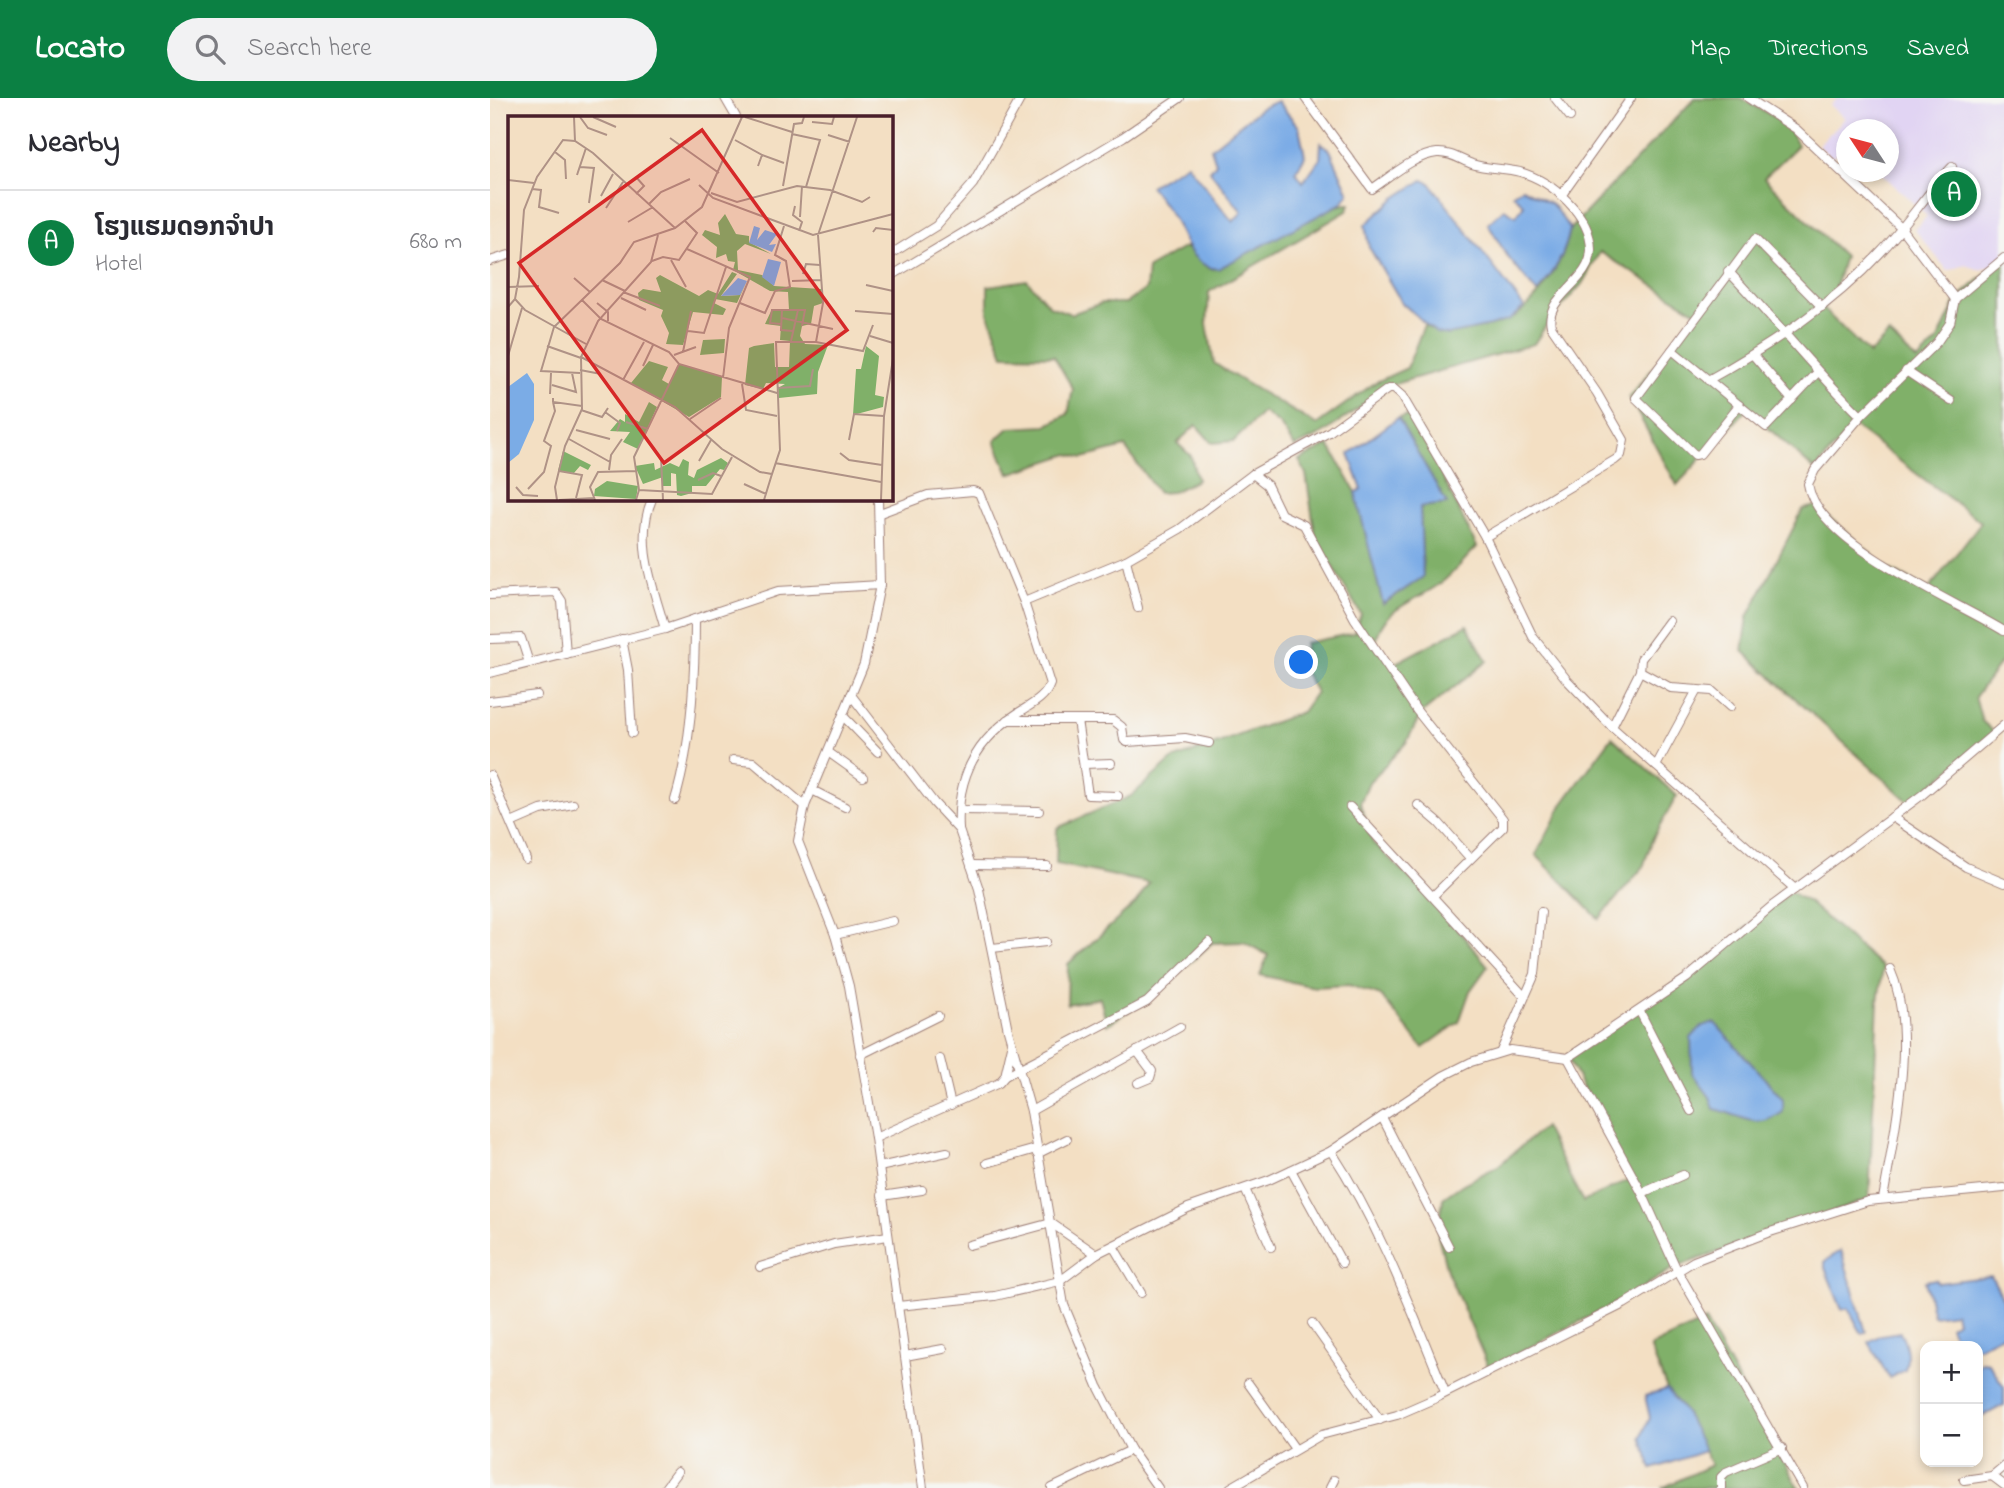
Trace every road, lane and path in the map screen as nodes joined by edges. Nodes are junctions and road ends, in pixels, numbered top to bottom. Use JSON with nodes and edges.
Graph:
{"nodes":[{"id":1,"x":725,"y":98,"type":"edge"},
{"id":2,"x":1021,"y":98,"type":"edge"},
{"id":3,"x":1180,"y":98,"type":"edge"},
{"id":4,"x":1305,"y":98,"type":"edge"},
{"id":5,"x":1555,"y":98,"type":"edge"},
{"id":6,"x":1631,"y":98,"type":"edge"},
{"id":7,"x":1748,"y":98,"type":"edge"},
{"id":8,"x":735,"y":116,"type":"edge"},
{"id":9,"x":1570,"y":117,"type":"dead end"},
{"id":10,"x":1952,"y":167,"type":"dead end"},
{"id":11,"x":1561,"y":196,"type":"junction"},
{"id":12,"x":1902,"y":228,"type":"junction"},
{"id":13,"x":892,"y":253,"type":"edge"},
{"id":14,"x":508,"y":255,"type":"edge"},
{"id":15,"x":2004,"y":258,"type":"edge"},
{"id":16,"x":490,"y":261,"type":"edge"},
{"id":17,"x":1728,"y":271,"type":"junction"},
{"id":18,"x":892,"y":275,"type":"edge"},
{"id":19,"x":1955,"y":299,"type":"junction"},
{"id":20,"x":1822,"y":307,"type":"junction"},
{"id":21,"x":1787,"y":333,"type":"junction"},
{"id":22,"x":1672,"y":350,"type":"junction"},
{"id":23,"x":1753,"y":355,"type":"junction"},
{"id":24,"x":1906,"y":371,"type":"junction"},
{"id":25,"x":1817,"y":373,"type":"junction"},
{"id":26,"x":1708,"y":380,"type":"junction"},
{"id":27,"x":1792,"y":400,"type":"junction"},
{"id":28,"x":1951,"y":401,"type":"dead end"},
{"id":29,"x":1739,"y":405,"type":"junction"},
{"id":30,"x":1861,"y":416,"type":"junction"},
{"id":31,"x":1253,"y":474,"type":"junction"},
{"id":32,"x":652,"y":500,"type":"edge"},
{"id":33,"x":878,"y":500,"type":"edge"},
{"id":34,"x":880,"y":513,"type":"junction"},
{"id":35,"x":1485,"y":537,"type":"junction"},
{"id":36,"x":1126,"y":560,"type":"junction"},
{"id":37,"x":880,"y":585,"type":"junction"},
{"id":38,"x":490,"y":595,"type":"edge"},
{"id":39,"x":1024,"y":602,"type":"junction"},
{"id":40,"x":1138,"y":608,"type":"dead end"},
{"id":41,"x":695,"y":619,"type":"junction"},
{"id":42,"x":1669,"y":621,"type":"dead end"},
{"id":43,"x":665,"y":629,"type":"junction"},
{"id":44,"x":2004,"y":631,"type":"edge"},
{"id":45,"x":490,"y":639,"type":"edge"},
{"id":46,"x":622,"y":639,"type":"junction"},
{"id":47,"x":566,"y":654,"type":"junction"},
{"id":48,"x":529,"y":663,"type":"junction"},
{"id":49,"x":1640,"y":671,"type":"junction"},
{"id":50,"x":490,"y":673,"type":"edge"},
{"id":51,"x":1697,"y":690,"type":"junction"},
{"id":52,"x":537,"y":695,"type":"dead end"},
{"id":53,"x":851,"y":695,"type":"junction"},
{"id":54,"x":490,"y":701,"type":"edge"},
{"id":55,"x":1730,"y":706,"type":"dead end"},
{"id":56,"x":843,"y":716,"type":"junction"},
{"id":57,"x":1008,"y":720,"type":"junction"},
{"id":58,"x":1077,"y":720,"type":"junction"},
{"id":59,"x":2004,"y":725,"type":"edge"},
{"id":60,"x":1612,"y":727,"type":"junction"},
{"id":61,"x":632,"y":733,"type":"dead end"},
{"id":62,"x":1209,"y":743,"type":"dead end"},
{"id":63,"x":828,"y":752,"type":"junction"},
{"id":64,"x":878,"y":752,"type":"dead end"},
{"id":65,"x":733,"y":760,"type":"dead end"},
{"id":66,"x":1111,"y":763,"type":"dead end"},
{"id":67,"x":1084,"y":764,"type":"junction"},
{"id":68,"x":1656,"y":766,"type":"junction"},
{"id":69,"x":490,"y":775,"type":"edge"},
{"id":70,"x":863,"y":777,"type":"dead end"},
{"id":71,"x":812,"y":790,"type":"junction"},
{"id":72,"x":1118,"y":796,"type":"dead end"},
{"id":73,"x":675,"y":800,"type":"dead end"},
{"id":74,"x":573,"y":804,"type":"dead end"},
{"id":75,"x":1418,"y":805,"type":"dead end"},
{"id":76,"x":804,"y":806,"type":"junction"},
{"id":77,"x":845,"y":807,"type":"dead end"},
{"id":78,"x":1350,"y":807,"type":"dead end"},
{"id":79,"x":959,"y":810,"type":"junction"},
{"id":80,"x":1039,"y":811,"type":"dead end"},
{"id":81,"x":1892,"y":817,"type":"junction"},
{"id":82,"x":511,"y":823,"type":"junction"},
{"id":83,"x":959,"y":830,"type":"junction"},
{"id":84,"x":1470,"y":858,"type":"junction"},
{"id":85,"x":526,"y":859,"type":"dead end"},
{"id":86,"x":971,"y":865,"type":"junction"},
{"id":87,"x":1047,"y":866,"type":"dead end"},
{"id":88,"x":2004,"y":883,"type":"edge"},
{"id":89,"x":1795,"y":889,"type":"junction"},
{"id":90,"x":1434,"y":895,"type":"junction"},
{"id":91,"x":1541,"y":912,"type":"dead end"},
{"id":92,"x":893,"y":921,"type":"dead end"},
{"id":93,"x":835,"y":936,"type":"junction"},
{"id":94,"x":1046,"y":942,"type":"dead end"},
{"id":95,"x":1209,"y":942,"type":"dead end"},
{"id":96,"x":992,"y":948,"type":"junction"},
{"id":97,"x":1890,"y":969,"type":"dead end"},
{"id":98,"x":1524,"y":996,"type":"junction"},
{"id":99,"x":1640,"y":1012,"type":"junction"},
{"id":100,"x":938,"y":1016,"type":"dead end"},
{"id":101,"x":1180,"y":1027,"type":"dead end"},
{"id":102,"x":1012,"y":1045,"type":"junction"},
{"id":103,"x":1137,"y":1051,"type":"junction"},
{"id":104,"x":1502,"y":1051,"type":"junction"},
{"id":105,"x":860,"y":1055,"type":"junction"},
{"id":106,"x":1568,"y":1058,"type":"junction"},
{"id":107,"x":940,"y":1059,"type":"dead end"},
{"id":108,"x":1021,"y":1069,"type":"junction"},
{"id":109,"x":1005,"y":1076,"type":"junction"},
{"id":110,"x":1138,"y":1083,"type":"dead end"},
{"id":111,"x":951,"y":1105,"type":"junction"},
{"id":112,"x":1031,"y":1111,"type":"junction"},
{"id":113,"x":1691,"y":1111,"type":"dead end"},
{"id":114,"x":1382,"y":1117,"type":"junction"},
{"id":115,"x":875,"y":1138,"type":"junction"},
{"id":116,"x":1067,"y":1139,"type":"dead end"},
{"id":117,"x":1037,"y":1151,"type":"junction"},
{"id":118,"x":1331,"y":1151,"type":"junction"},
{"id":119,"x":947,"y":1152,"type":"dead end"},
{"id":120,"x":987,"y":1163,"type":"dead end"},
{"id":121,"x":879,"y":1167,"type":"junction"},
{"id":122,"x":1291,"y":1170,"type":"junction"},
{"id":123,"x":1683,"y":1175,"type":"dead end"},
{"id":124,"x":2004,"y":1188,"type":"edge"},
{"id":125,"x":1245,"y":1189,"type":"junction"},
{"id":126,"x":922,"y":1190,"type":"dead end"},
{"id":127,"x":1642,"y":1193,"type":"junction"},
{"id":128,"x":882,"y":1196,"type":"junction"},
{"id":129,"x":1882,"y":1199,"type":"junction"},
{"id":130,"x":1051,"y":1223,"type":"junction"},
{"id":131,"x":888,"y":1236,"type":"junction"},
{"id":132,"x":969,"y":1245,"type":"dead end"},
{"id":133,"x":1113,"y":1246,"type":"junction"},
{"id":134,"x":1272,"y":1247,"type":"dead end"},
{"id":135,"x":1449,"y":1247,"type":"dead end"},
{"id":136,"x":1096,"y":1254,"type":"junction"},
{"id":137,"x":1342,"y":1263,"type":"dead end"},
{"id":138,"x":760,"y":1267,"type":"dead end"},
{"id":139,"x":1677,"y":1270,"type":"junction"},
{"id":140,"x":1060,"y":1282,"type":"junction"},
{"id":141,"x":1141,"y":1293,"type":"dead end"},
{"id":142,"x":898,"y":1306,"type":"junction"},
{"id":143,"x":1312,"y":1323,"type":"dead end"},
{"id":144,"x":943,"y":1349,"type":"dead end"},
{"id":145,"x":905,"y":1356,"type":"junction"},
{"id":146,"x":1248,"y":1383,"type":"dead end"},
{"id":147,"x":1446,"y":1392,"type":"junction"},
{"id":148,"x":1380,"y":1420,"type":"junction"},
{"id":149,"x":1782,"y":1448,"type":"junction"},
{"id":150,"x":1295,"y":1449,"type":"junction"},
{"id":151,"x":1131,"y":1450,"type":"junction"},
{"id":152,"x":2004,"y":1466,"type":"edge"},
{"id":153,"x":677,"y":1472,"type":"dead end"},
{"id":154,"x":1992,"y":1476,"type":"junction"},
{"id":155,"x":1964,"y":1480,"type":"dead end"},
{"id":156,"x":2004,"y":1485,"type":"edge"},
{"id":157,"x":665,"y":1488,"type":"edge"},
{"id":158,"x":923,"y":1488,"type":"edge"},
{"id":159,"x":1052,"y":1488,"type":"edge"},
{"id":160,"x":1158,"y":1488,"type":"edge"},
{"id":161,"x":1230,"y":1488,"type":"edge"},
{"id":162,"x":1721,"y":1488,"type":"edge"},
{"id":163,"x":1803,"y":1488,"type":"edge"}],
"edges":[{"from":1,"to":8,"type":"street"},
{"from":2,"to":13,"type":"street"},
{"from":3,"to":18,"type":"street"},
{"from":4,"to":11,"type":"street"},
{"from":5,"to":9,"type":"street"},
{"from":6,"to":11,"type":"street"},
{"from":7,"to":12,"type":"street"},
{"from":10,"to":12,"type":"street"},
{"from":11,"to":35,"type":"street"},
{"from":12,"to":19,"type":"street"},
{"from":12,"to":20,"type":"street"},
{"from":14,"to":16,"type":"street"},
{"from":15,"to":19,"type":"street"},
{"from":17,"to":20,"type":"street"},
{"from":17,"to":21,"type":"street"},
{"from":17,"to":22,"type":"street"},
{"from":19,"to":24,"type":"street"},
{"from":20,"to":21,"type":"street"},
{"from":21,"to":23,"type":"street"},
{"from":21,"to":25,"type":"street"},
{"from":22,"to":26,"type":"street"},
{"from":22,"to":29,"type":"street"},
{"from":23,"to":26,"type":"street"},
{"from":23,"to":27,"type":"street"},
{"from":24,"to":28,"type":"street"},
{"from":24,"to":30,"type":"street"},
{"from":25,"to":27,"type":"street"},
{"from":25,"to":30,"type":"street"},
{"from":26,"to":29,"type":"street"},
{"from":27,"to":29,"type":"street"},
{"from":30,"to":44,"type":"street"},
{"from":31,"to":35,"type":"street"},
{"from":31,"to":36,"type":"street"},
{"from":31,"to":84,"type":"street"},
{"from":32,"to":43,"type":"street"},
{"from":33,"to":34,"type":"street"},
{"from":34,"to":37,"type":"street"},
{"from":34,"to":39,"type":"street"},
{"from":35,"to":60,"type":"street"},
{"from":36,"to":39,"type":"street"},
{"from":36,"to":40,"type":"street"},
{"from":37,"to":41,"type":"street"},
{"from":37,"to":53,"type":"street"},
{"from":38,"to":47,"type":"street"},
{"from":39,"to":57,"type":"street"},
{"from":41,"to":43,"type":"street"},
{"from":41,"to":73,"type":"street"},
{"from":42,"to":49,"type":"street"},
{"from":43,"to":46,"type":"street"},
{"from":45,"to":48,"type":"street"},
{"from":46,"to":47,"type":"street"},
{"from":46,"to":61,"type":"street"},
{"from":47,"to":48,"type":"street"},
{"from":48,"to":50,"type":"street"},
{"from":49,"to":51,"type":"street"},
{"from":49,"to":60,"type":"street"},
{"from":51,"to":55,"type":"street"},
{"from":51,"to":68,"type":"street"},
{"from":52,"to":54,"type":"street"},
{"from":53,"to":56,"type":"street"},
{"from":53,"to":83,"type":"street"},
{"from":56,"to":63,"type":"street"},
{"from":56,"to":64,"type":"street"},
{"from":57,"to":58,"type":"street"},
{"from":57,"to":79,"type":"street"},
{"from":58,"to":62,"type":"street"},
{"from":58,"to":67,"type":"street"},
{"from":59,"to":81,"type":"street"},
{"from":60,"to":68,"type":"street"},
{"from":63,"to":70,"type":"street"},
{"from":63,"to":71,"type":"street"},
{"from":65,"to":76,"type":"street"},
{"from":66,"to":67,"type":"street"},
{"from":67,"to":72,"type":"street"},
{"from":68,"to":89,"type":"street"},
{"from":69,"to":82,"type":"street"},
{"from":71,"to":76,"type":"street"},
{"from":71,"to":77,"type":"street"},
{"from":74,"to":82,"type":"street"},
{"from":75,"to":84,"type":"street"},
{"from":76,"to":93,"type":"street"},
{"from":78,"to":90,"type":"street"},
{"from":79,"to":80,"type":"street"},
{"from":79,"to":83,"type":"street"},
{"from":81,"to":88,"type":"street"},
{"from":81,"to":89,"type":"street"},
{"from":82,"to":85,"type":"street"},
{"from":83,"to":86,"type":"street"},
{"from":84,"to":90,"type":"street"},
{"from":86,"to":87,"type":"street"},
{"from":86,"to":96,"type":"street"},
{"from":89,"to":99,"type":"street"},
{"from":90,"to":98,"type":"street"},
{"from":91,"to":98,"type":"street"},
{"from":92,"to":93,"type":"street"},
{"from":93,"to":105,"type":"street"},
{"from":94,"to":96,"type":"street"},
{"from":95,"to":108,"type":"street"},
{"from":96,"to":102,"type":"street"},
{"from":97,"to":129,"type":"street"},
{"from":98,"to":104,"type":"street"},
{"from":99,"to":106,"type":"street"},
{"from":99,"to":113,"type":"street"},
{"from":100,"to":105,"type":"street"},
{"from":101,"to":103,"type":"street"},
{"from":102,"to":108,"type":"street"},
{"from":102,"to":109,"type":"street"},
{"from":103,"to":110,"type":"street"},
{"from":103,"to":112,"type":"street"},
{"from":104,"to":106,"type":"street"},
{"from":104,"to":114,"type":"street"},
{"from":105,"to":115,"type":"street"},
{"from":106,"to":127,"type":"street"},
{"from":107,"to":111,"type":"street"},
{"from":108,"to":109,"type":"street"},
{"from":108,"to":112,"type":"street"},
{"from":109,"to":111,"type":"street"},
{"from":111,"to":115,"type":"street"},
{"from":112,"to":117,"type":"street"},
{"from":114,"to":118,"type":"street"},
{"from":114,"to":135,"type":"street"},
{"from":115,"to":121,"type":"street"},
{"from":116,"to":117,"type":"street"},
{"from":117,"to":120,"type":"street"},
{"from":117,"to":130,"type":"street"},
{"from":118,"to":122,"type":"street"},
{"from":118,"to":147,"type":"street"},
{"from":119,"to":121,"type":"street"},
{"from":121,"to":128,"type":"street"},
{"from":122,"to":125,"type":"street"},
{"from":122,"to":137,"type":"street"},
{"from":123,"to":127,"type":"street"},
{"from":124,"to":129,"type":"street"},
{"from":125,"to":133,"type":"street"},
{"from":125,"to":134,"type":"street"},
{"from":126,"to":128,"type":"street"},
{"from":127,"to":139,"type":"street"},
{"from":128,"to":131,"type":"street"},
{"from":129,"to":139,"type":"street"},
{"from":130,"to":132,"type":"street"},
{"from":130,"to":136,"type":"street"},
{"from":130,"to":140,"type":"street"},
{"from":131,"to":138,"type":"street"},
{"from":131,"to":142,"type":"street"},
{"from":133,"to":136,"type":"street"},
{"from":133,"to":141,"type":"street"},
{"from":136,"to":140,"type":"street"},
{"from":139,"to":147,"type":"street"},
{"from":139,"to":149,"type":"street"},
{"from":140,"to":142,"type":"street"},
{"from":140,"to":151,"type":"street"},
{"from":142,"to":145,"type":"street"},
{"from":143,"to":148,"type":"street"},
{"from":144,"to":145,"type":"street"},
{"from":145,"to":158,"type":"street"},
{"from":146,"to":150,"type":"street"},
{"from":147,"to":148,"type":"street"},
{"from":148,"to":150,"type":"street"},
{"from":149,"to":162,"type":"street"},
{"from":149,"to":163,"type":"street"},
{"from":150,"to":161,"type":"street"},
{"from":151,"to":159,"type":"street"},
{"from":151,"to":160,"type":"street"},
{"from":152,"to":154,"type":"street"},
{"from":153,"to":157,"type":"street"},
{"from":154,"to":155,"type":"street"},
{"from":154,"to":156,"type":"street"}]}
